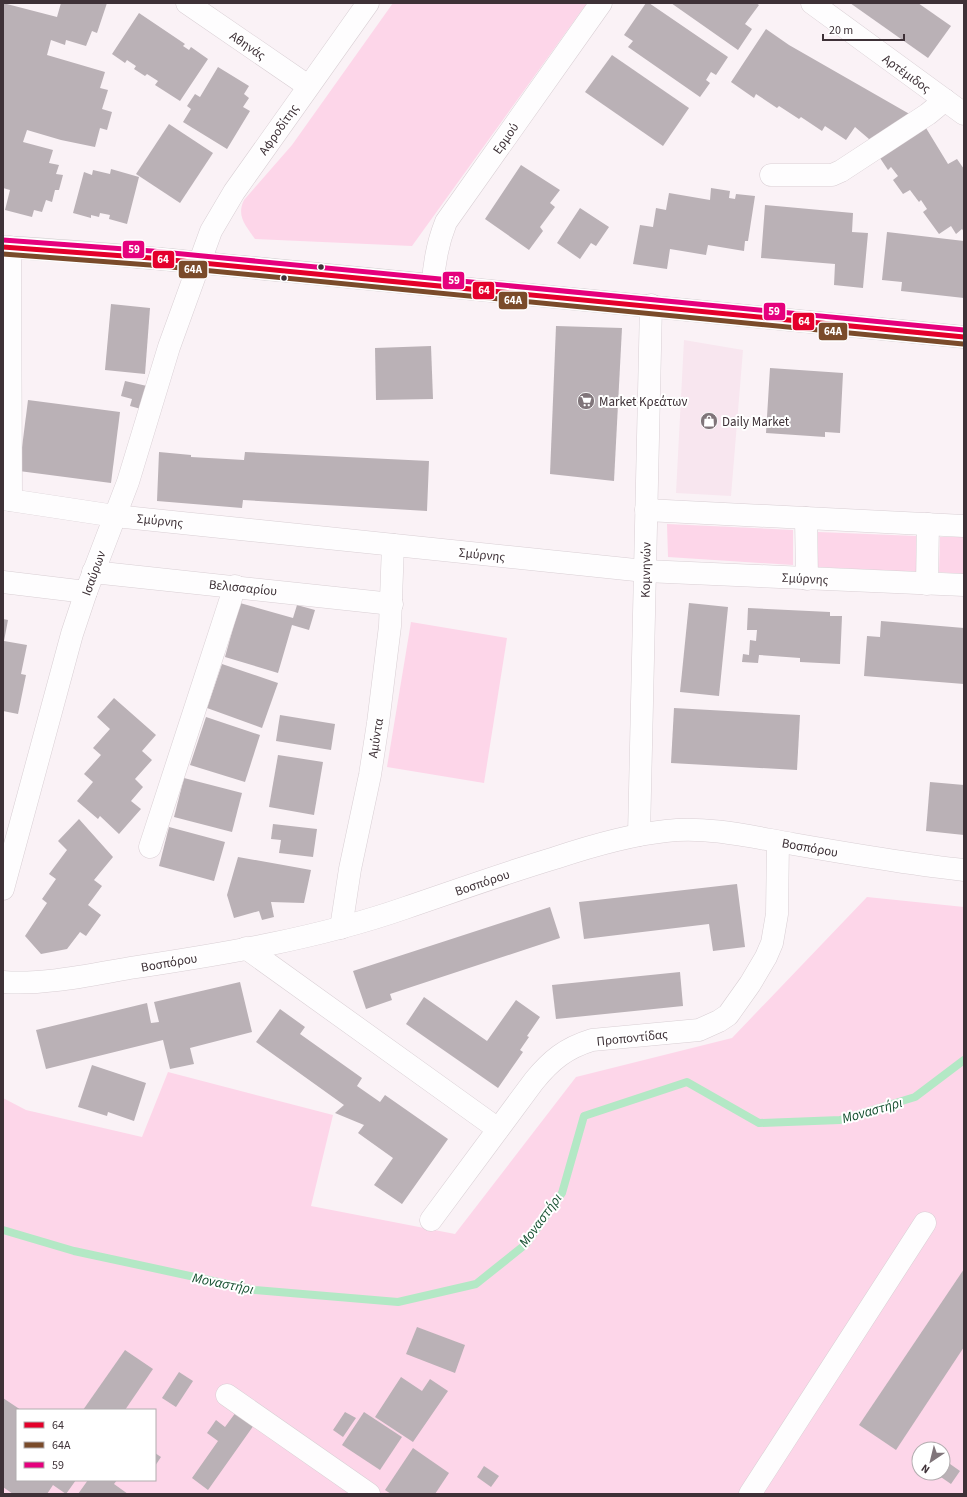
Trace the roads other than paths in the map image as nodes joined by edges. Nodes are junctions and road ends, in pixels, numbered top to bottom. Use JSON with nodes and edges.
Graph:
{"nodes":[{"id":1,"x":187,"y":3,"type":"edge"},
{"id":2,"x":368,"y":3,"type":"edge"},
{"id":3,"x":601,"y":3,"type":"edge"},
{"id":4,"x":812,"y":3,"type":"edge"},
{"id":5,"x":308,"y":86,"type":"junction"},
{"id":6,"x":945,"y":100,"type":"junction"},
{"id":7,"x":964,"y":114,"type":"edge"},
{"id":8,"x":771,"y":175,"type":"dead end"},
{"id":9,"x":6,"y":247,"type":"edge"},
{"id":10,"x":199,"y":262,"type":"junction"},
{"id":11,"x":433,"y":284,"type":"junction"},
{"id":12,"x":651,"y":305,"type":"junction"},
{"id":13,"x":964,"y":337,"type":"edge"},
{"id":14,"x":7,"y":500,"type":"edge"},
{"id":15,"x":646,"y":510,"type":"junction"},
{"id":16,"x":115,"y":516,"type":"junction"},
{"id":17,"x":806,"y":518,"type":"junction"},
{"id":18,"x":928,"y":524,"type":"junction"},
{"id":19,"x":964,"y":526,"type":"edge"},
{"id":20,"x":393,"y":545,"type":"junction"},
{"id":21,"x":645,"y":571,"type":"junction"},
{"id":22,"x":94,"y":572,"type":"junction"},
{"id":23,"x":807,"y":579,"type":"junction"},
{"id":24,"x":3,"y":582,"type":"edge"},
{"id":25,"x":927,"y":584,"type":"junction"},
{"id":26,"x":964,"y":585,"type":"edge"},
{"id":27,"x":235,"y":586,"type":"junction"},
{"id":28,"x":86,"y":592,"type":"junction"},
{"id":29,"x":392,"y":604,"type":"junction"},
{"id":30,"x":639,"y":835,"type":"junction"},
{"id":31,"x":778,"y":842,"type":"junction"},
{"id":32,"x":150,"y":847,"type":"dead end"},
{"id":33,"x":964,"y":870,"type":"edge"},
{"id":34,"x":3,"y":889,"type":"edge"},
{"id":35,"x":341,"y":928,"type":"junction"},
{"id":36,"x":246,"y":948,"type":"junction"},
{"id":37,"x":3,"y":982,"type":"edge"},
{"id":38,"x":498,"y":1129,"type":"junction"},
{"id":39,"x":431,"y":1220,"type":"dead end"},
{"id":40,"x":925,"y":1223,"type":"dead end"},
{"id":41,"x":227,"y":1395,"type":"dead end"},
{"id":42,"x":369,"y":1494,"type":"edge"},
{"id":43,"x":750,"y":1494,"type":"edge"}],
"edges":[{"from":1,"to":5,"type":"street","name":"Αθηνάς"},
{"from":2,"to":5,"type":"street","name":"Αφροδίτης"},
{"from":3,"to":11,"type":"street","name":"Ερμού"},
{"from":4,"to":6,"type":"street","name":"Αρτέμιδος"},
{"from":5,"to":10,"type":"street","name":"Αφροδίτης"},
{"from":6,"to":7,"type":"street","name":"Αρτέμιδος"},
{"from":6,"to":8,"type":"street"},
{"from":9,"to":10,"type":"main road"},
{"from":9,"to":14,"type":"street"},
{"from":10,"to":11,"type":"main road"},
{"from":10,"to":16,"type":"street","name":"Ισαύρων"},
{"from":11,"to":12,"type":"main road"},
{"from":12,"to":13,"type":"main road"},
{"from":12,"to":15,"type":"street","name":"Κομνηνών"},
{"from":14,"to":16,"type":"street","name":"Σμύρνης"},
{"from":15,"to":17,"type":"street"},
{"from":15,"to":21,"type":"street","name":"Κομνηνών"},
{"from":16,"to":20,"type":"street","name":"Σμύρνης"},
{"from":16,"to":22,"type":"street","name":"Ισαύρων"},
{"from":17,"to":18,"type":"street"},
{"from":17,"to":23,"type":"street"},
{"from":18,"to":19,"type":"street"},
{"from":18,"to":25,"type":"street"},
{"from":20,"to":21,"type":"street","name":"Σμύρνης"},
{"from":20,"to":29,"type":"street","name":"Αμύντα"},
{"from":21,"to":23,"type":"street","name":"Σμύρνης"},
{"from":21,"to":30,"type":"street","name":"Κομνηνών"},
{"from":22,"to":27,"type":"street","name":"Βελισσαρίου"},
{"from":22,"to":28,"type":"street","name":"Ισαύρων"},
{"from":23,"to":25,"type":"street","name":"Σμύρνης"},
{"from":24,"to":28,"type":"street"},
{"from":25,"to":26,"type":"street","name":"Σμύρνης"},
{"from":27,"to":29,"type":"street","name":"Βελισσαρίου"},
{"from":27,"to":32,"type":"street"},
{"from":28,"to":34,"type":"street","name":"Ισαύρων"},
{"from":29,"to":35,"type":"street","name":"Αμύντα"},
{"from":30,"to":31,"type":"street","name":"Βοσπόρου"},
{"from":30,"to":35,"type":"street","name":"Βοσπόρου"},
{"from":31,"to":33,"type":"street","name":"Βοσπόρου"},
{"from":31,"to":38,"type":"street","name":"Προποντίδας"},
{"from":35,"to":36,"type":"street","name":"Βοσπόρου"},
{"from":36,"to":37,"type":"street","name":"Βοσπόρου"},
{"from":36,"to":38,"type":"street"},
{"from":38,"to":39,"type":"street","name":"Προποντίδας"},
{"from":40,"to":43,"type":"street"},
{"from":41,"to":42,"type":"street"}]}
